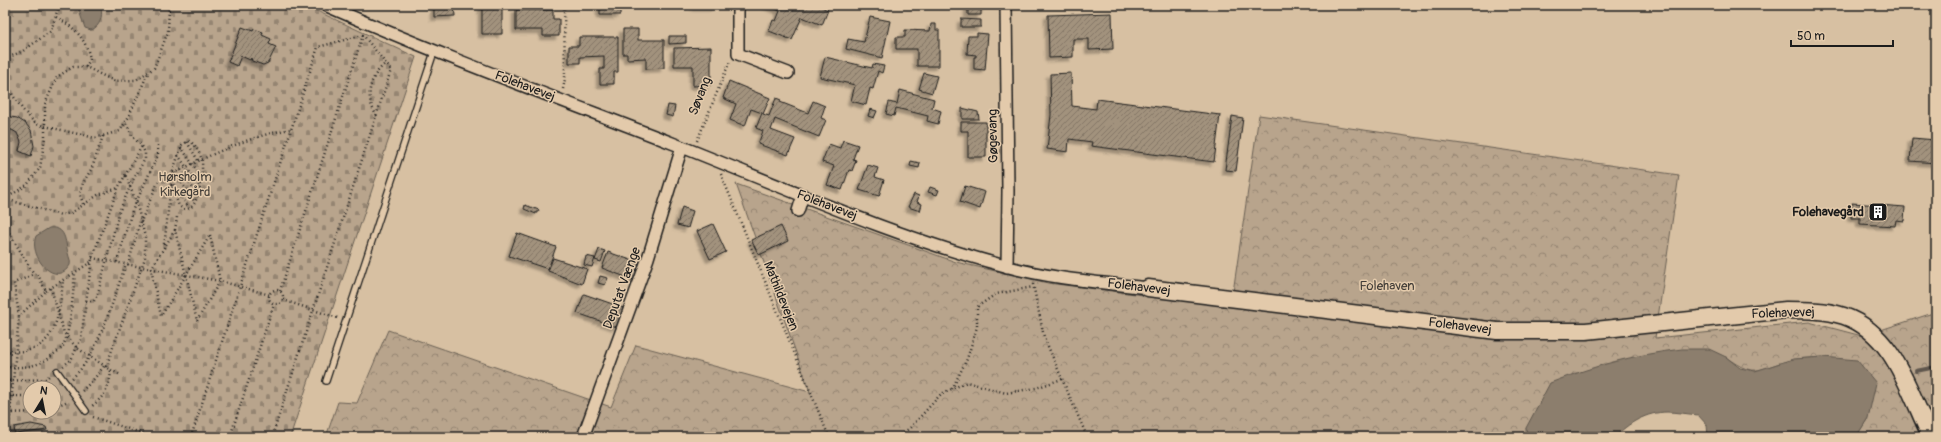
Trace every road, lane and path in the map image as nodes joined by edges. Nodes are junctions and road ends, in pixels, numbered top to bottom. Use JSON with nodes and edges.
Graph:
{"nodes":[{"id":1,"x":59,"y":5,"type":"edge"},
{"id":2,"x":169,"y":5,"type":"edge"},
{"id":3,"x":325,"y":5,"type":"edge"},
{"id":4,"x":564,"y":5,"type":"edge"},
{"id":5,"x":738,"y":5,"type":"edge"},
{"id":6,"x":1006,"y":5,"type":"edge"},
{"id":7,"x":56,"y":17,"type":"junction"},
{"id":8,"x":367,"y":24,"type":"junction"},
{"id":9,"x":363,"y":35,"type":"junction"},
{"id":10,"x":434,"y":52,"type":"junction"},
{"id":11,"x":738,"y":54,"type":"junction"},
{"id":12,"x":5,"y":59,"type":"edge"},
{"id":13,"x":386,"y":63,"type":"junction"},
{"id":14,"x":86,"y":67,"type":"junction"},
{"id":15,"x":148,"y":72,"type":"junction"},
{"id":16,"x":788,"y":73,"type":"dead end"},
{"id":17,"x":5,"y":84,"type":"edge"},
{"id":18,"x":560,"y":100,"type":"junction"},
{"id":19,"x":377,"y":116,"type":"junction"},
{"id":20,"x":126,"y":122,"type":"junction"},
{"id":21,"x":45,"y":127,"type":"junction"},
{"id":22,"x":291,"y":129,"type":"junction"},
{"id":23,"x":104,"y":136,"type":"junction"},
{"id":24,"x":186,"y":142,"type":"junction"},
{"id":25,"x":158,"y":144,"type":"dead end"},
{"id":26,"x":142,"y":146,"type":"junction"},
{"id":27,"x":181,"y":147,"type":"junction"},
{"id":28,"x":686,"y":149,"type":"junction"},
{"id":29,"x":178,"y":154,"type":"junction"},
{"id":30,"x":200,"y":161,"type":"junction"},
{"id":31,"x":718,"y":162,"type":"junction"},
{"id":32,"x":193,"y":164,"type":"junction"},
{"id":33,"x":187,"y":167,"type":"junction"},
{"id":34,"x":181,"y":170,"type":"junction"},
{"id":35,"x":174,"y":173,"type":"junction"},
{"id":36,"x":125,"y":175,"type":"junction"},
{"id":37,"x":202,"y":178,"type":"junction"},
{"id":38,"x":158,"y":182,"type":"dead end"},
{"id":39,"x":171,"y":182,"type":"junction"},
{"id":40,"x":130,"y":186,"type":"junction"},
{"id":41,"x":200,"y":187,"type":"junction"},
{"id":42,"x":118,"y":188,"type":"junction"},
{"id":43,"x":803,"y":195,"type":"junction"},
{"id":44,"x":198,"y":196,"type":"junction"},
{"id":45,"x":5,"y":199,"type":"edge"},
{"id":46,"x":136,"y":201,"type":"junction"},
{"id":47,"x":195,"y":202,"type":"junction"},
{"id":48,"x":83,"y":204,"type":"junction"},
{"id":49,"x":189,"y":208,"type":"junction"},
{"id":50,"x":798,"y":211,"type":"dead end"},
{"id":51,"x":177,"y":217,"type":"dead end"},
{"id":52,"x":141,"y":221,"type":"junction"},
{"id":53,"x":5,"y":226,"type":"edge"},
{"id":54,"x":175,"y":230,"type":"junction"},
{"id":55,"x":164,"y":248,"type":"junction"},
{"id":56,"x":92,"y":258,"type":"junction"},
{"id":57,"x":107,"y":261,"type":"junction"},
{"id":58,"x":92,"y":262,"type":"junction"},
{"id":59,"x":117,"y":262,"type":"junction"},
{"id":60,"x":127,"y":264,"type":"junction"},
{"id":61,"x":141,"y":267,"type":"junction"},
{"id":62,"x":1007,"y":267,"type":"junction"},
{"id":63,"x":151,"y":269,"type":"junction"},
{"id":64,"x":1030,"y":271,"type":"junction"},
{"id":65,"x":75,"y":273,"type":"junction"},
{"id":66,"x":34,"y":274,"type":"junction"},
{"id":67,"x":186,"y":275,"type":"junction"},
{"id":68,"x":63,"y":280,"type":"junction"},
{"id":69,"x":220,"y":281,"type":"junction"},
{"id":70,"x":239,"y":286,"type":"junction"},
{"id":71,"x":1033,"y":287,"type":"junction"},
{"id":72,"x":51,"y":288,"type":"junction"},
{"id":73,"x":1148,"y":288,"type":"joint"},
{"id":74,"x":46,"y":291,"type":"junction"},
{"id":75,"x":280,"y":291,"type":"junction"},
{"id":76,"x":270,"y":295,"type":"junction"},
{"id":77,"x":283,"y":300,"type":"junction"},
{"id":78,"x":86,"y":301,"type":"junction"},
{"id":79,"x":274,"y":304,"type":"junction"},
{"id":80,"x":314,"y":310,"type":"junction"},
{"id":81,"x":59,"y":315,"type":"junction"},
{"id":82,"x":19,"y":316,"type":"junction"},
{"id":83,"x":346,"y":321,"type":"junction"},
{"id":84,"x":66,"y":336,"type":"junction"},
{"id":85,"x":77,"y":348,"type":"junction"},
{"id":86,"x":5,"y":351,"type":"edge"},
{"id":87,"x":15,"y":351,"type":"junction"},
{"id":88,"x":89,"y":356,"type":"junction"},
{"id":89,"x":5,"y":367,"type":"edge"},
{"id":90,"x":14,"y":367,"type":"junction"},
{"id":91,"x":106,"y":367,"type":"junction"},
{"id":92,"x":111,"y":370,"type":"junction"},
{"id":93,"x":57,"y":371,"type":"junction"},
{"id":94,"x":121,"y":374,"type":"dead end"},
{"id":95,"x":1062,"y":379,"type":"junction"},
{"id":96,"x":5,"y":381,"type":"edge"},
{"id":97,"x":326,"y":381,"type":"dead end"},
{"id":98,"x":12,"y":382,"type":"junction"},
{"id":99,"x":66,"y":383,"type":"junction"},
{"id":100,"x":952,"y":389,"type":"junction"},
{"id":101,"x":5,"y":396,"type":"edge"},
{"id":102,"x":22,"y":396,"type":"edge"},
{"id":103,"x":12,"y":397,"type":"junction"},
{"id":104,"x":86,"y":411,"type":"junction"},
{"id":105,"x":5,"y":413,"type":"edge"},
{"id":106,"x":11,"y":413,"type":"junction"},
{"id":107,"x":22,"y":413,"type":"edge"},
{"id":108,"x":8,"y":437,"type":"edge"},
{"id":109,"x":153,"y":437,"type":"edge"},
{"id":110,"x":191,"y":437,"type":"edge"},
{"id":111,"x":230,"y":437,"type":"edge"},
{"id":112,"x":272,"y":437,"type":"edge"},
{"id":113,"x":583,"y":437,"type":"edge"},
{"id":114,"x":829,"y":437,"type":"edge"},
{"id":115,"x":897,"y":437,"type":"edge"},
{"id":116,"x":1089,"y":437,"type":"edge"},
{"id":117,"x":1931,"y":437,"type":"edge"}],
"edges":[{"from":1,"to":7,"type":"path"},
{"from":2,"to":15,"type":"path"},
{"from":3,"to":8,"type":"street","name":"Folehavevej"},
{"from":4,"to":18,"type":"path"},
{"from":5,"to":11,"type":"street"},
{"from":6,"to":62,"type":"street","name":"Gøgevang"},
{"from":7,"to":12,"type":"path"},
{"from":7,"to":14,"type":"path"},
{"from":8,"to":9,"type":"path"},
{"from":8,"to":10,"type":"street","name":"Folehavevej"},
{"from":9,"to":13,"type":"path"},
{"from":9,"to":22,"type":"path"},
{"from":9,"to":75,"type":"path"},
{"from":10,"to":18,"type":"street","name":"Folehavevej"},
{"from":10,"to":83,"type":"lane"},
{"from":11,"to":16,"type":"street"},
{"from":11,"to":28,"type":"path","name":"Søvang"},
{"from":13,"to":19,"type":"path"},
{"from":13,"to":19,"type":"path"},
{"from":14,"to":15,"type":"path"},
{"from":14,"to":21,"type":"path"},
{"from":15,"to":20,"type":"path"},
{"from":17,"to":21,"type":"path"},
{"from":18,"to":28,"type":"street","name":"Folehavevej"},
{"from":19,"to":80,"type":"path"},
{"from":20,"to":23,"type":"path"},
{"from":20,"to":26,"type":"path"},
{"from":21,"to":23,"type":"path"},
{"from":21,"to":45,"type":"path"},
{"from":22,"to":30,"type":"path"},
{"from":22,"to":70,"type":"path"},
{"from":23,"to":48,"type":"path"},
{"from":24,"to":27,"type":"path"},
{"from":24,"to":30,"type":"path"},
{"from":24,"to":30,"type":"path"},
{"from":25,"to":46,"type":"path"},
{"from":26,"to":36,"type":"path"},
{"from":26,"to":40,"type":"path"},
{"from":27,"to":29,"type":"path"},
{"from":27,"to":32,"type":"path"},
{"from":28,"to":31,"type":"street","name":"Folehavevej"},
{"from":28,"to":113,"type":"street","name":"Deputat Vænge"},
{"from":29,"to":33,"type":"path"},
{"from":29,"to":35,"type":"path"},
{"from":30,"to":32,"type":"path"},
{"from":30,"to":37,"type":"path"},
{"from":31,"to":43,"type":"street","name":"Folehavevej"},
{"from":31,"to":114,"type":"path","name":"Mathildevejen"},
{"from":32,"to":33,"type":"path"},
{"from":32,"to":37,"type":"path"},
{"from":33,"to":34,"type":"path"},
{"from":33,"to":41,"type":"path"},
{"from":34,"to":35,"type":"path"},
{"from":34,"to":44,"type":"path"},
{"from":35,"to":39,"type":"path"},
{"from":35,"to":47,"type":"path"},
{"from":36,"to":40,"type":"path"},
{"from":36,"to":42,"type":"path"},
{"from":37,"to":41,"type":"path"},
{"from":38,"to":52,"type":"path"},
{"from":39,"to":49,"type":"path"},
{"from":39,"to":49,"type":"path"},
{"from":39,"to":55,"type":"path"},
{"from":40,"to":46,"type":"path"},
{"from":40,"to":57,"type":"path"},
{"from":41,"to":44,"type":"path"},
{"from":42,"to":48,"type":"path"},
{"from":42,"to":56,"type":"path"},
{"from":43,"to":50,"type":"street"},
{"from":43,"to":62,"type":"street","name":"Folehavevej"},
{"from":44,"to":47,"type":"path"},
{"from":45,"to":48,"type":"path"},
{"from":46,"to":52,"type":"path"},
{"from":46,"to":59,"type":"path"},
{"from":47,"to":49,"type":"path"},
{"from":51,"to":54,"type":"path"},
{"from":52,"to":60,"type":"path"},
{"from":52,"to":61,"type":"path"},
{"from":53,"to":66,"type":"path"},
{"from":54,"to":55,"type":"path"},
{"from":54,"to":67,"type":"path"},
{"from":55,"to":63,"type":"path"},
{"from":56,"to":57,"type":"path"},
{"from":56,"to":58,"type":"path"},
{"from":57,"to":59,"type":"path"},
{"from":57,"to":78,"type":"path"},
{"from":58,"to":65,"type":"path"},
{"from":58,"to":78,"type":"path"},
{"from":59,"to":60,"type":"path"},
{"from":60,"to":61,"type":"path"},
{"from":60,"to":88,"type":"path"},
{"from":61,"to":63,"type":"path"},
{"from":61,"to":91,"type":"path"},
{"from":62,"to":64,"type":"street","name":"Folehavevej"},
{"from":63,"to":67,"type":"path"},
{"from":63,"to":67,"type":"path"},
{"from":64,"to":71,"type":"path"},
{"from":64,"to":73,"type":"street","name":"Folehavevej"},
{"from":65,"to":68,"type":"path"},
{"from":65,"to":84,"type":"path"},
{"from":66,"to":74,"type":"path"},
{"from":66,"to":82,"type":"path"},
{"from":67,"to":69,"type":"path"},
{"from":67,"to":69,"type":"path"},
{"from":67,"to":69,"type":"path"},
{"from":68,"to":72,"type":"path"},
{"from":68,"to":81,"type":"path"},
{"from":69,"to":70,"type":"path"},
{"from":70,"to":76,"type":"path"},
{"from":70,"to":110,"type":"path"},
{"from":71,"to":95,"type":"path"},
{"from":71,"to":100,"type":"path"},
{"from":72,"to":74,"type":"path"},
{"from":72,"to":81,"type":"path"},
{"from":73,"to":117,"type":"street","name":"Folehavevej"},
{"from":74,"to":82,"type":"path"},
{"from":75,"to":76,"type":"path"},
{"from":75,"to":77,"type":"path"},
{"from":76,"to":79,"type":"path"},
{"from":77,"to":79,"type":"path"},
{"from":77,"to":80,"type":"path"},
{"from":78,"to":85,"type":"path"},
{"from":79,"to":111,"type":"path"},
{"from":80,"to":83,"type":"path"},
{"from":80,"to":112,"type":"path"},
{"from":81,"to":84,"type":"path"},
{"from":81,"to":87,"type":"path"},
{"from":82,"to":87,"type":"path"},
{"from":83,"to":97,"type":"lane"},
{"from":84,"to":85,"type":"path"},
{"from":84,"to":90,"type":"path"},
{"from":85,"to":88,"type":"path"},
{"from":85,"to":93,"type":"path"},
{"from":86,"to":87,"type":"path"},
{"from":87,"to":90,"type":"path"},
{"from":88,"to":91,"type":"path"},
{"from":88,"to":99,"type":"path"},
{"from":89,"to":90,"type":"path"},
{"from":90,"to":98,"type":"path"},
{"from":91,"to":92,"type":"path"},
{"from":92,"to":94,"type":"path"},
{"from":92,"to":104,"type":"path"},
{"from":93,"to":98,"type":"path"},
{"from":93,"to":99,"type":"lane"},
{"from":95,"to":100,"type":"path"},
{"from":95,"to":116,"type":"path"},
{"from":96,"to":98,"type":"path"},
{"from":98,"to":103,"type":"path"},
{"from":99,"to":104,"type":"lane"},
{"from":100,"to":115,"type":"path"},
{"from":101,"to":103,"type":"path"},
{"from":102,"to":103,"type":"path"},
{"from":103,"to":106,"type":"path"},
{"from":104,"to":109,"type":"path"},
{"from":105,"to":106,"type":"path"},
{"from":106,"to":107,"type":"path"},
{"from":106,"to":108,"type":"path"}]}
